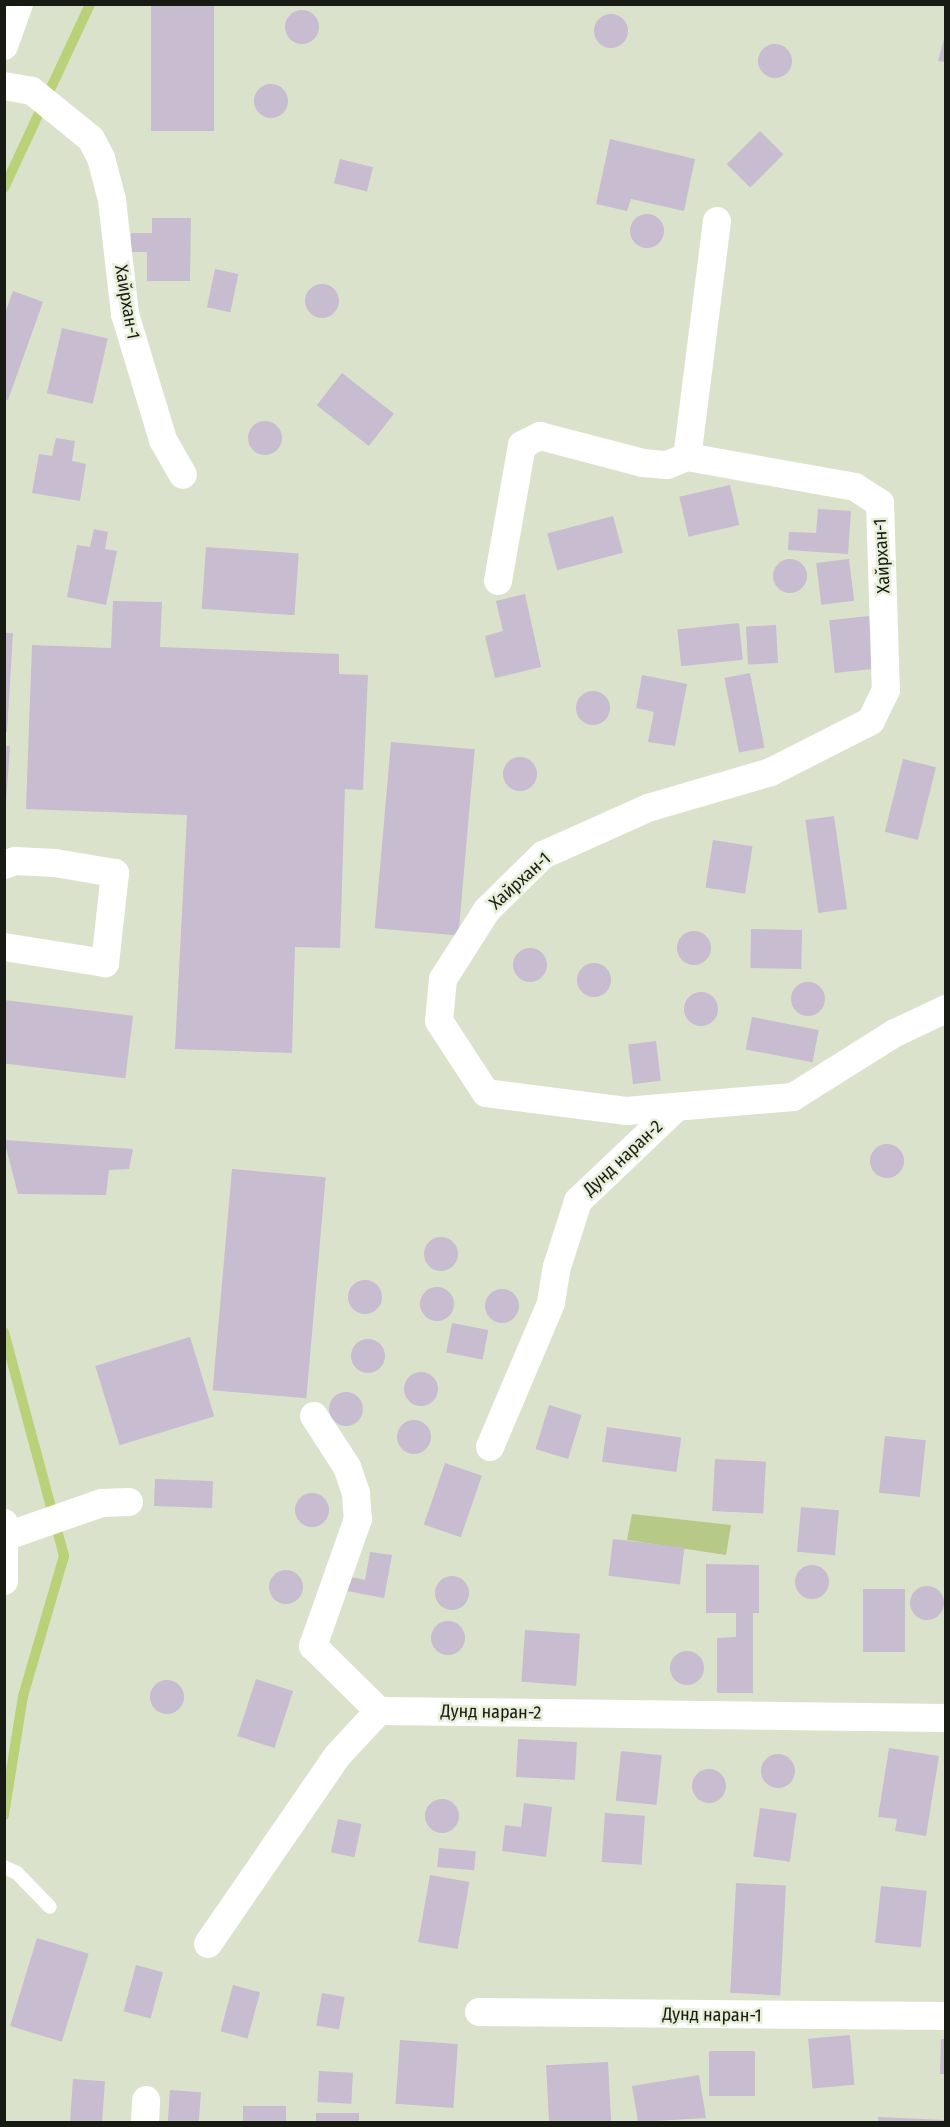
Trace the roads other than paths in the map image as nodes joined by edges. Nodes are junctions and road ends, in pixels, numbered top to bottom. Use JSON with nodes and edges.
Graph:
{"nodes":[{"id":1,"x":19,"y":4,"type":"edge"},
{"id":2,"x":4,"y":46,"type":"edge"},
{"id":3,"x":18,"y":88,"type":"edge"},
{"id":4,"x":717,"y":221,"type":"dead end"},
{"id":5,"x":687,"y":457,"type":"junction"},
{"id":6,"x":183,"y":475,"type":"dead end"},
{"id":7,"x":498,"y":581,"type":"dead end"},
{"id":8,"x":4,"y":865,"type":"edge"},
{"id":9,"x":4,"y":947,"type":"edge"},
{"id":10,"x":945,"y":1009,"type":"edge"},
{"id":11,"x":676,"y":1108,"type":"junction"},
{"id":12,"x":314,"y":1416,"type":"dead end"},
{"id":13,"x":490,"y":1448,"type":"dead end"},
{"id":14,"x":116,"y":1502,"type":"dead end"},
{"id":15,"x":6,"y":1529,"type":"edge"},
{"id":16,"x":4,"y":1581,"type":"edge"},
{"id":17,"x":379,"y":1711,"type":"junction"},
{"id":18,"x":945,"y":1718,"type":"edge"},
{"id":19,"x":11,"y":1870,"type":"edge"},
{"id":20,"x":50,"y":1907,"type":"dead end"},
{"id":21,"x":208,"y":1944,"type":"dead end"},
{"id":22,"x":479,"y":2012,"type":"dead end"},
{"id":23,"x":945,"y":2016,"type":"edge"}],
"edges":[{"from":1,"to":2,"type":"street"},
{"from":3,"to":6,"type":"street","name":"Хайрхан-1"},
{"from":4,"to":5,"type":"street"},
{"from":5,"to":7,"type":"street","name":"Хайрхан-1"},
{"from":5,"to":11,"type":"street","name":"Хайрхан-1"},
{"from":8,"to":9,"type":"street"},
{"from":10,"to":11,"type":"street","name":"Хайрхан-1"},
{"from":11,"to":13,"type":"street","name":"Дунд наран-2"},
{"from":12,"to":17,"type":"street"},
{"from":14,"to":15,"type":"street"},
{"from":15,"to":16,"type":"street"},
{"from":17,"to":18,"type":"street","name":"Дунд наран-2"},
{"from":17,"to":21,"type":"street"},
{"from":19,"to":20,"type":"lane"},
{"from":22,"to":23,"type":"street","name":"Дунд наран-1"}]}
